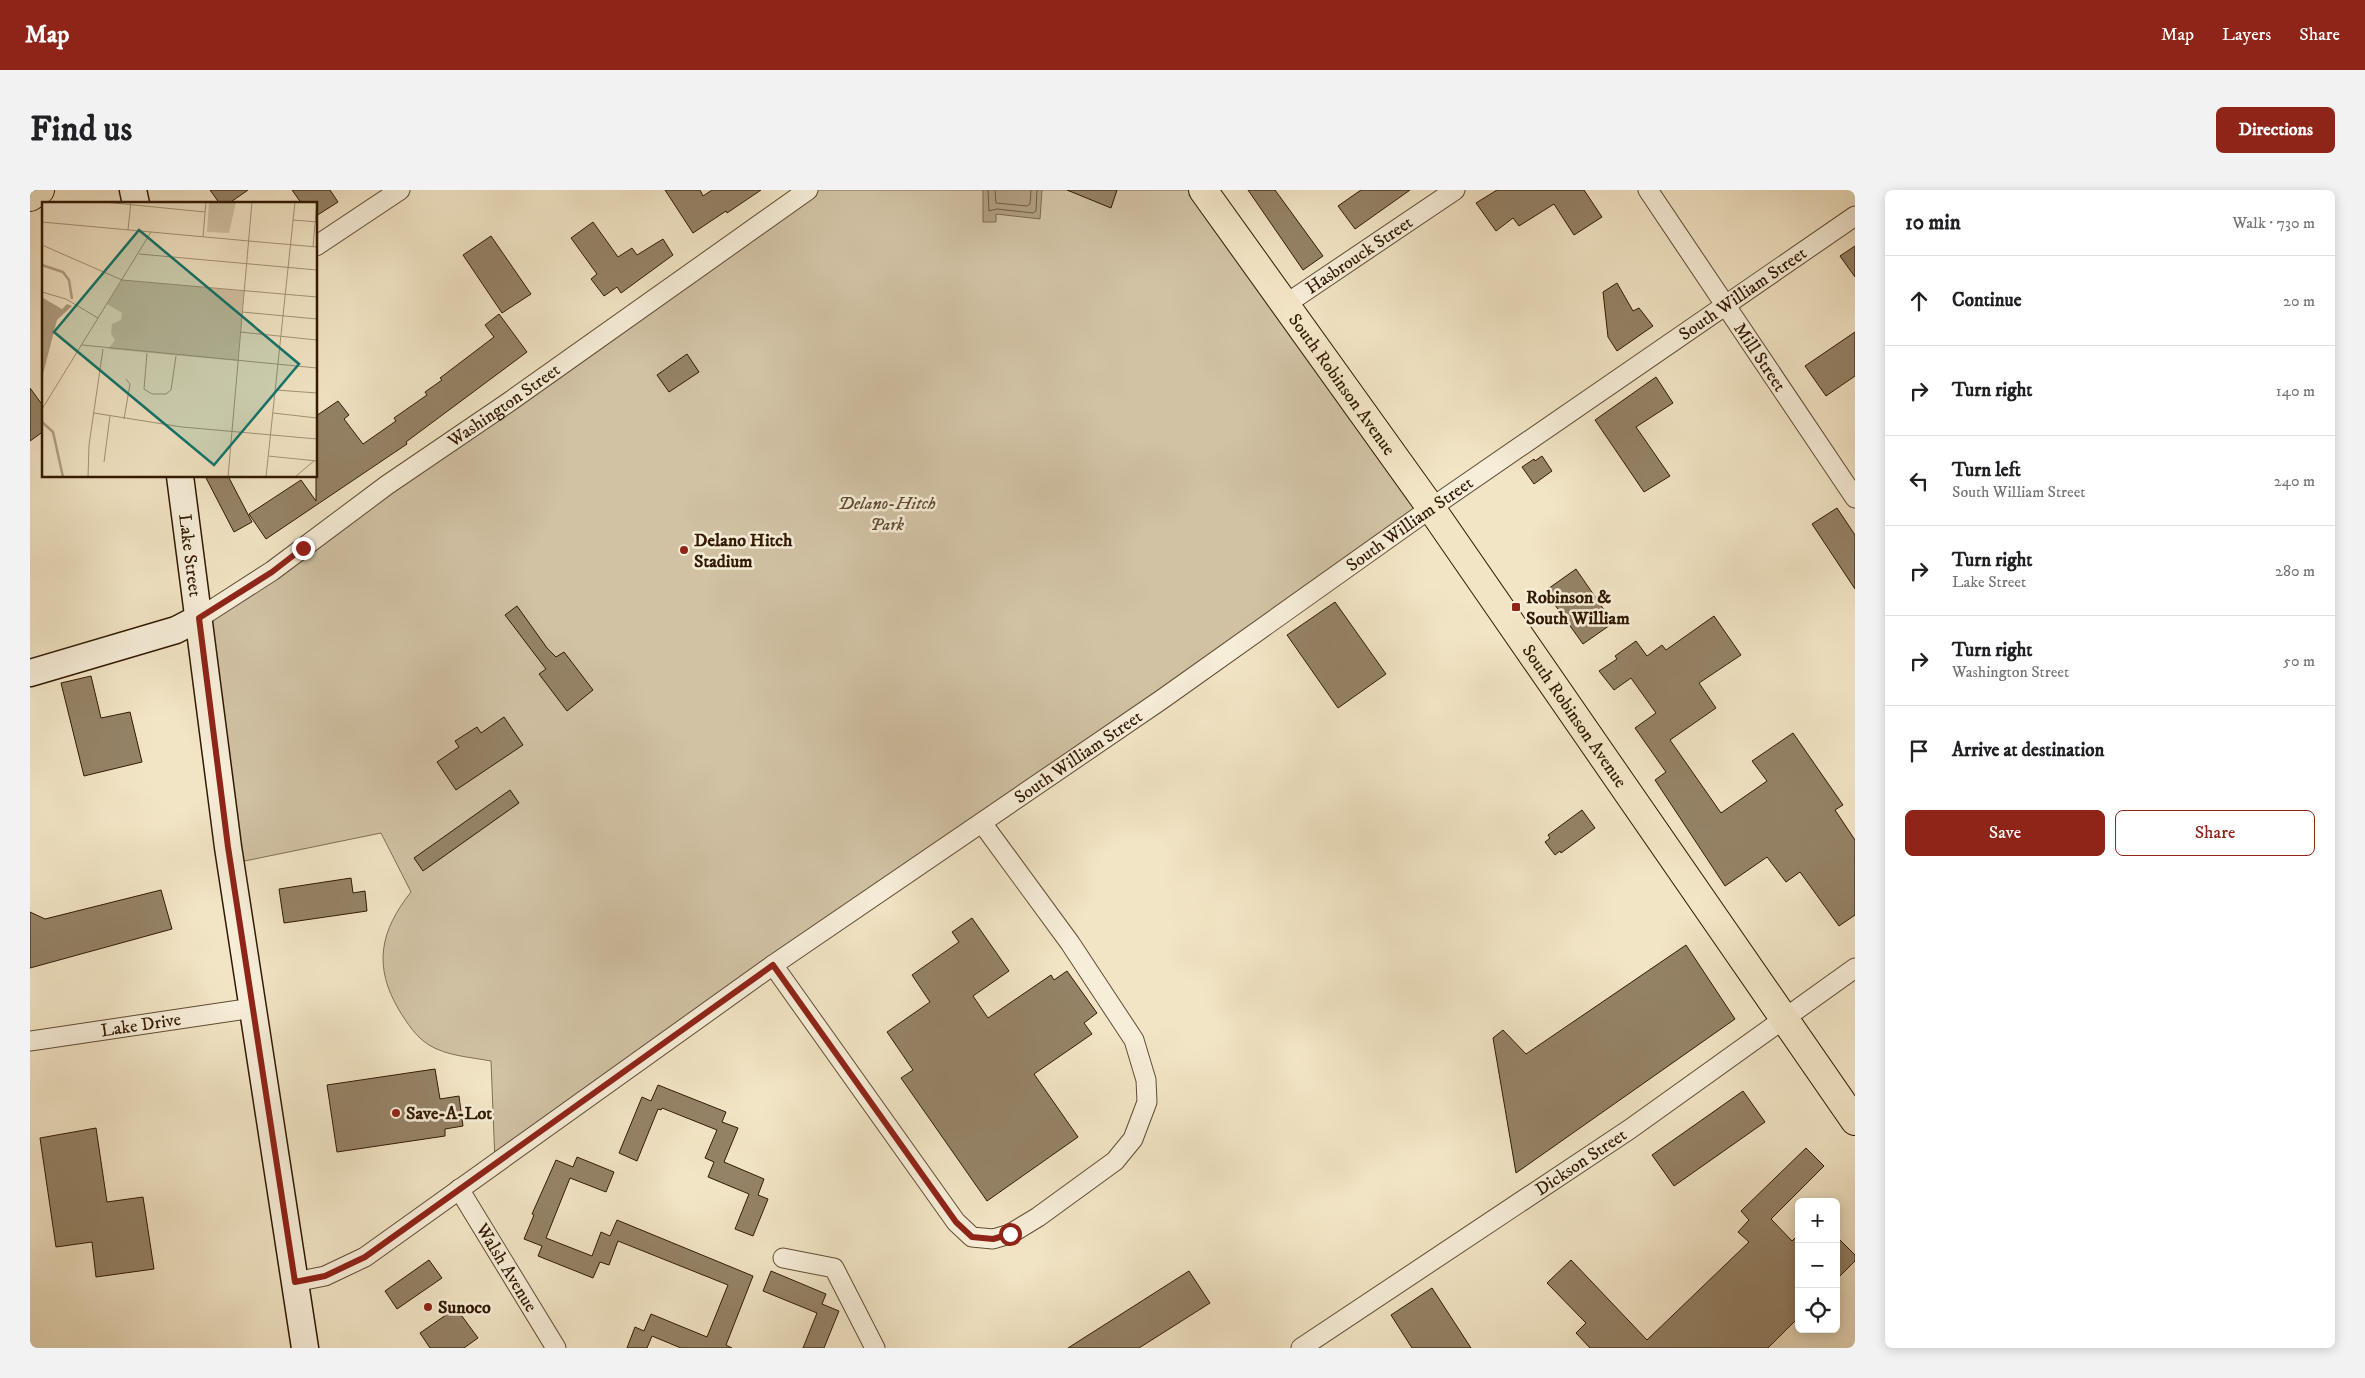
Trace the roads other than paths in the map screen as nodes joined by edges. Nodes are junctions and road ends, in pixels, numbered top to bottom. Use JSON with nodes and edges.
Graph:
{"nodes":[{"id":1,"x":40,"y":190,"type":"edge"},
{"id":2,"x":400,"y":190,"type":"edge"},
{"id":3,"x":808,"y":190,"type":"edge"},
{"id":4,"x":1204,"y":190,"type":"edge"},
{"id":5,"x":1455,"y":190,"type":"edge"},
{"id":6,"x":1648,"y":190,"type":"edge"},
{"id":7,"x":30,"y":197,"type":"edge"},
{"id":8,"x":1855,"y":216,"type":"edge"},
{"id":9,"x":318,"y":245,"type":"edge"},
{"id":10,"x":1286,"y":304,"type":"junction"},
{"id":11,"x":1726,"y":306,"type":"junction"},
{"id":12,"x":180,"y":478,"type":"edge"},
{"id":13,"x":1853,"y":490,"type":"edge"},
{"id":14,"x":1431,"y":508,"type":"junction"},
{"id":15,"x":199,"y":618,"type":"junction"},
{"id":16,"x":30,"y":673,"type":"edge"},
{"id":17,"x":982,"y":823,"type":"junction"},
{"id":18,"x":773,"y":965,"type":"junction"},
{"id":19,"x":1855,"y":968,"type":"edge"},
{"id":20,"x":253,"y":1008,"type":"junction"},
{"id":21,"x":1784,"y":1020,"type":"junction"},
{"id":22,"x":30,"y":1041,"type":"edge"},
{"id":23,"x":1855,"y":1121,"type":"edge"},
{"id":24,"x":459,"y":1188,"type":"junction"},
{"id":25,"x":783,"y":1258,"type":"dead end"},
{"id":26,"x":295,"y":1282,"type":"junction"},
{"id":27,"x":305,"y":1348,"type":"edge"},
{"id":28,"x":556,"y":1348,"type":"edge"},
{"id":29,"x":875,"y":1348,"type":"edge"},
{"id":30,"x":1301,"y":1348,"type":"edge"}],
"edges":[{"from":1,"to":7,"type":"main road"},
{"from":2,"to":9,"type":"street"},
{"from":3,"to":15,"type":"street","name":"Washington Street"},
{"from":4,"to":10,"type":"main road","name":"South Robinson Avenue"},
{"from":5,"to":10,"type":"street","name":"Hasbrouck Street"},
{"from":6,"to":11,"type":"street","name":"Mill Street"},
{"from":8,"to":11,"type":"street","name":"South William Street"},
{"from":10,"to":14,"type":"main road","name":"South Robinson Avenue"},
{"from":11,"to":13,"type":"street","name":"Mill Street"},
{"from":11,"to":14,"type":"street","name":"South William Street"},
{"from":12,"to":15,"type":"main road","name":"Lake Street"},
{"from":14,"to":17,"type":"street","name":"South William Street"},
{"from":14,"to":21,"type":"main road","name":"South Robinson Avenue"},
{"from":15,"to":16,"type":"main road"},
{"from":15,"to":20,"type":"main road","name":"Lake Street"},
{"from":17,"to":18,"type":"street","name":"South William Street"},
{"from":17,"to":18,"type":"street"},
{"from":18,"to":24,"type":"street","name":"South William Street"},
{"from":19,"to":21,"type":"street","name":"Dickson Street"},
{"from":20,"to":22,"type":"street","name":"Lake Drive"},
{"from":20,"to":26,"type":"main road","name":"Lake Street"},
{"from":21,"to":23,"type":"main road","name":"South Robinson Avenue"},
{"from":21,"to":30,"type":"street","name":"Dickson Street"},
{"from":24,"to":26,"type":"street","name":"South William Street"},
{"from":24,"to":28,"type":"street","name":"Walsh Avenue"},
{"from":25,"to":29,"type":"street"},
{"from":26,"to":27,"type":"main road","name":"Lake Street"}]}
